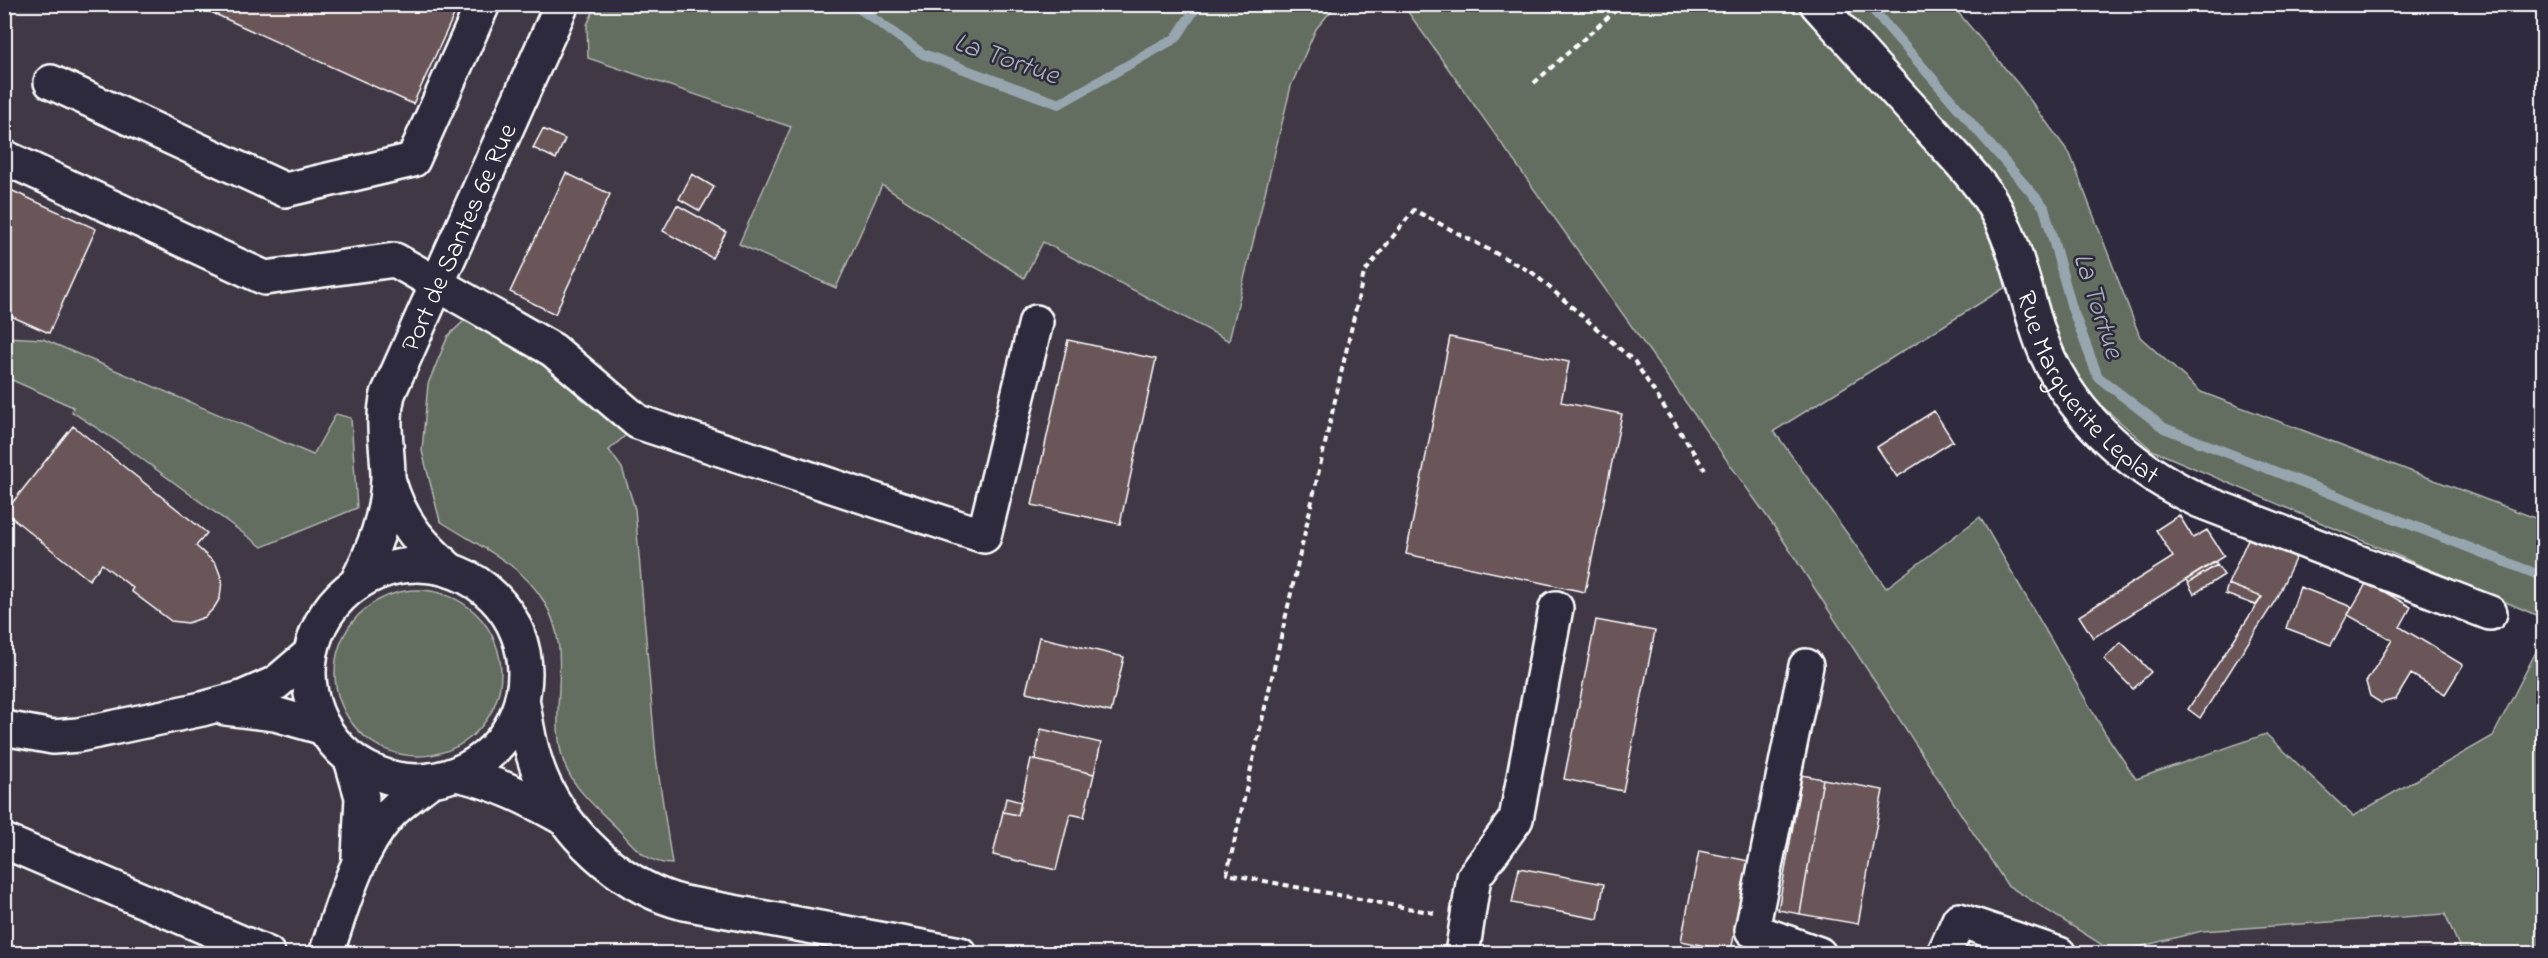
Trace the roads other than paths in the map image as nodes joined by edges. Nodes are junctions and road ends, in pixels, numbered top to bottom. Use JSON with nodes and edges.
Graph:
{"nodes":[{"id":1,"x":483,"y":4,"type":"edge"},
{"id":2,"x":562,"y":4,"type":"edge"},
{"id":3,"x":1817,"y":4,"type":"edge"},
{"id":4,"x":51,"y":82,"type":"dead end"},
{"id":5,"x":4,"y":157,"type":"edge"},
{"id":6,"x":437,"y":283,"type":"junction"},
{"id":7,"x":1036,"y":322,"type":"dead end"},
{"id":8,"x":388,"y":476,"type":"junction"},
{"id":9,"x":450,"y":570,"type":"junction"},
{"id":10,"x":356,"y":584,"type":"junction"},
{"id":11,"x":1556,"y":608,"type":"dead end"},
{"id":12,"x":2490,"y":613,"type":"dead end"},
{"id":13,"x":310,"y":654,"type":"junction"},
{"id":14,"x":1806,"y":666,"type":"dead end"},
{"id":15,"x":522,"y":698,"type":"junction"},
{"id":16,"x":202,"y":709,"type":"junction"},
{"id":17,"x":4,"y":728,"type":"edge"},
{"id":18,"x":324,"y":728,"type":"junction"},
{"id":19,"x":351,"y":759,"type":"junction"},
{"id":20,"x":443,"y":777,"type":"junction"},
{"id":21,"x":563,"y":818,"type":"junction"},
{"id":22,"x":4,"y":841,"type":"edge"},
{"id":23,"x":357,"y":867,"type":"junction"},
{"id":24,"x":268,"y":954,"type":"edge"},
{"id":25,"x":326,"y":954,"type":"edge"},
{"id":26,"x":960,"y":954,"type":"edge"},
{"id":27,"x":1462,"y":954,"type":"edge"},
{"id":28,"x":1819,"y":954,"type":"edge"},
{"id":29,"x":1944,"y":954,"type":"edge"},
{"id":30,"x":2058,"y":954,"type":"edge"}],
"edges":[{"from":1,"to":4,"type":"street"},
{"from":2,"to":6,"type":"street","name":"Port de Santes 6e Rue"},
{"from":3,"to":12,"type":"street","name":"Rue Marguerite Leplat"},
{"from":5,"to":6,"type":"street"},
{"from":6,"to":7,"type":"street"},
{"from":6,"to":8,"type":"street","name":"Port de Santes 6e Rue"},
{"from":8,"to":9,"type":"street","name":"Port de Santes 6e Rue"},
{"from":8,"to":10,"type":"street","name":"Port de Santes 6e Rue"},
{"from":9,"to":10,"type":"street"},
{"from":9,"to":15,"type":"street"},
{"from":10,"to":13,"type":"street"},
{"from":11,"to":27,"type":"street"},
{"from":13,"to":16,"type":"street"},
{"from":13,"to":18,"type":"street"},
{"from":14,"to":28,"type":"street"},
{"from":15,"to":20,"type":"street"},
{"from":15,"to":21,"type":"street"},
{"from":16,"to":17,"type":"street"},
{"from":16,"to":18,"type":"street"},
{"from":18,"to":19,"type":"street"},
{"from":19,"to":20,"type":"street"},
{"from":19,"to":23,"type":"street"},
{"from":20,"to":21,"type":"street"},
{"from":20,"to":23,"type":"street"},
{"from":21,"to":26,"type":"street"},
{"from":22,"to":24,"type":"street"},
{"from":23,"to":25,"type":"street"},
{"from":29,"to":30,"type":"street"}]}
